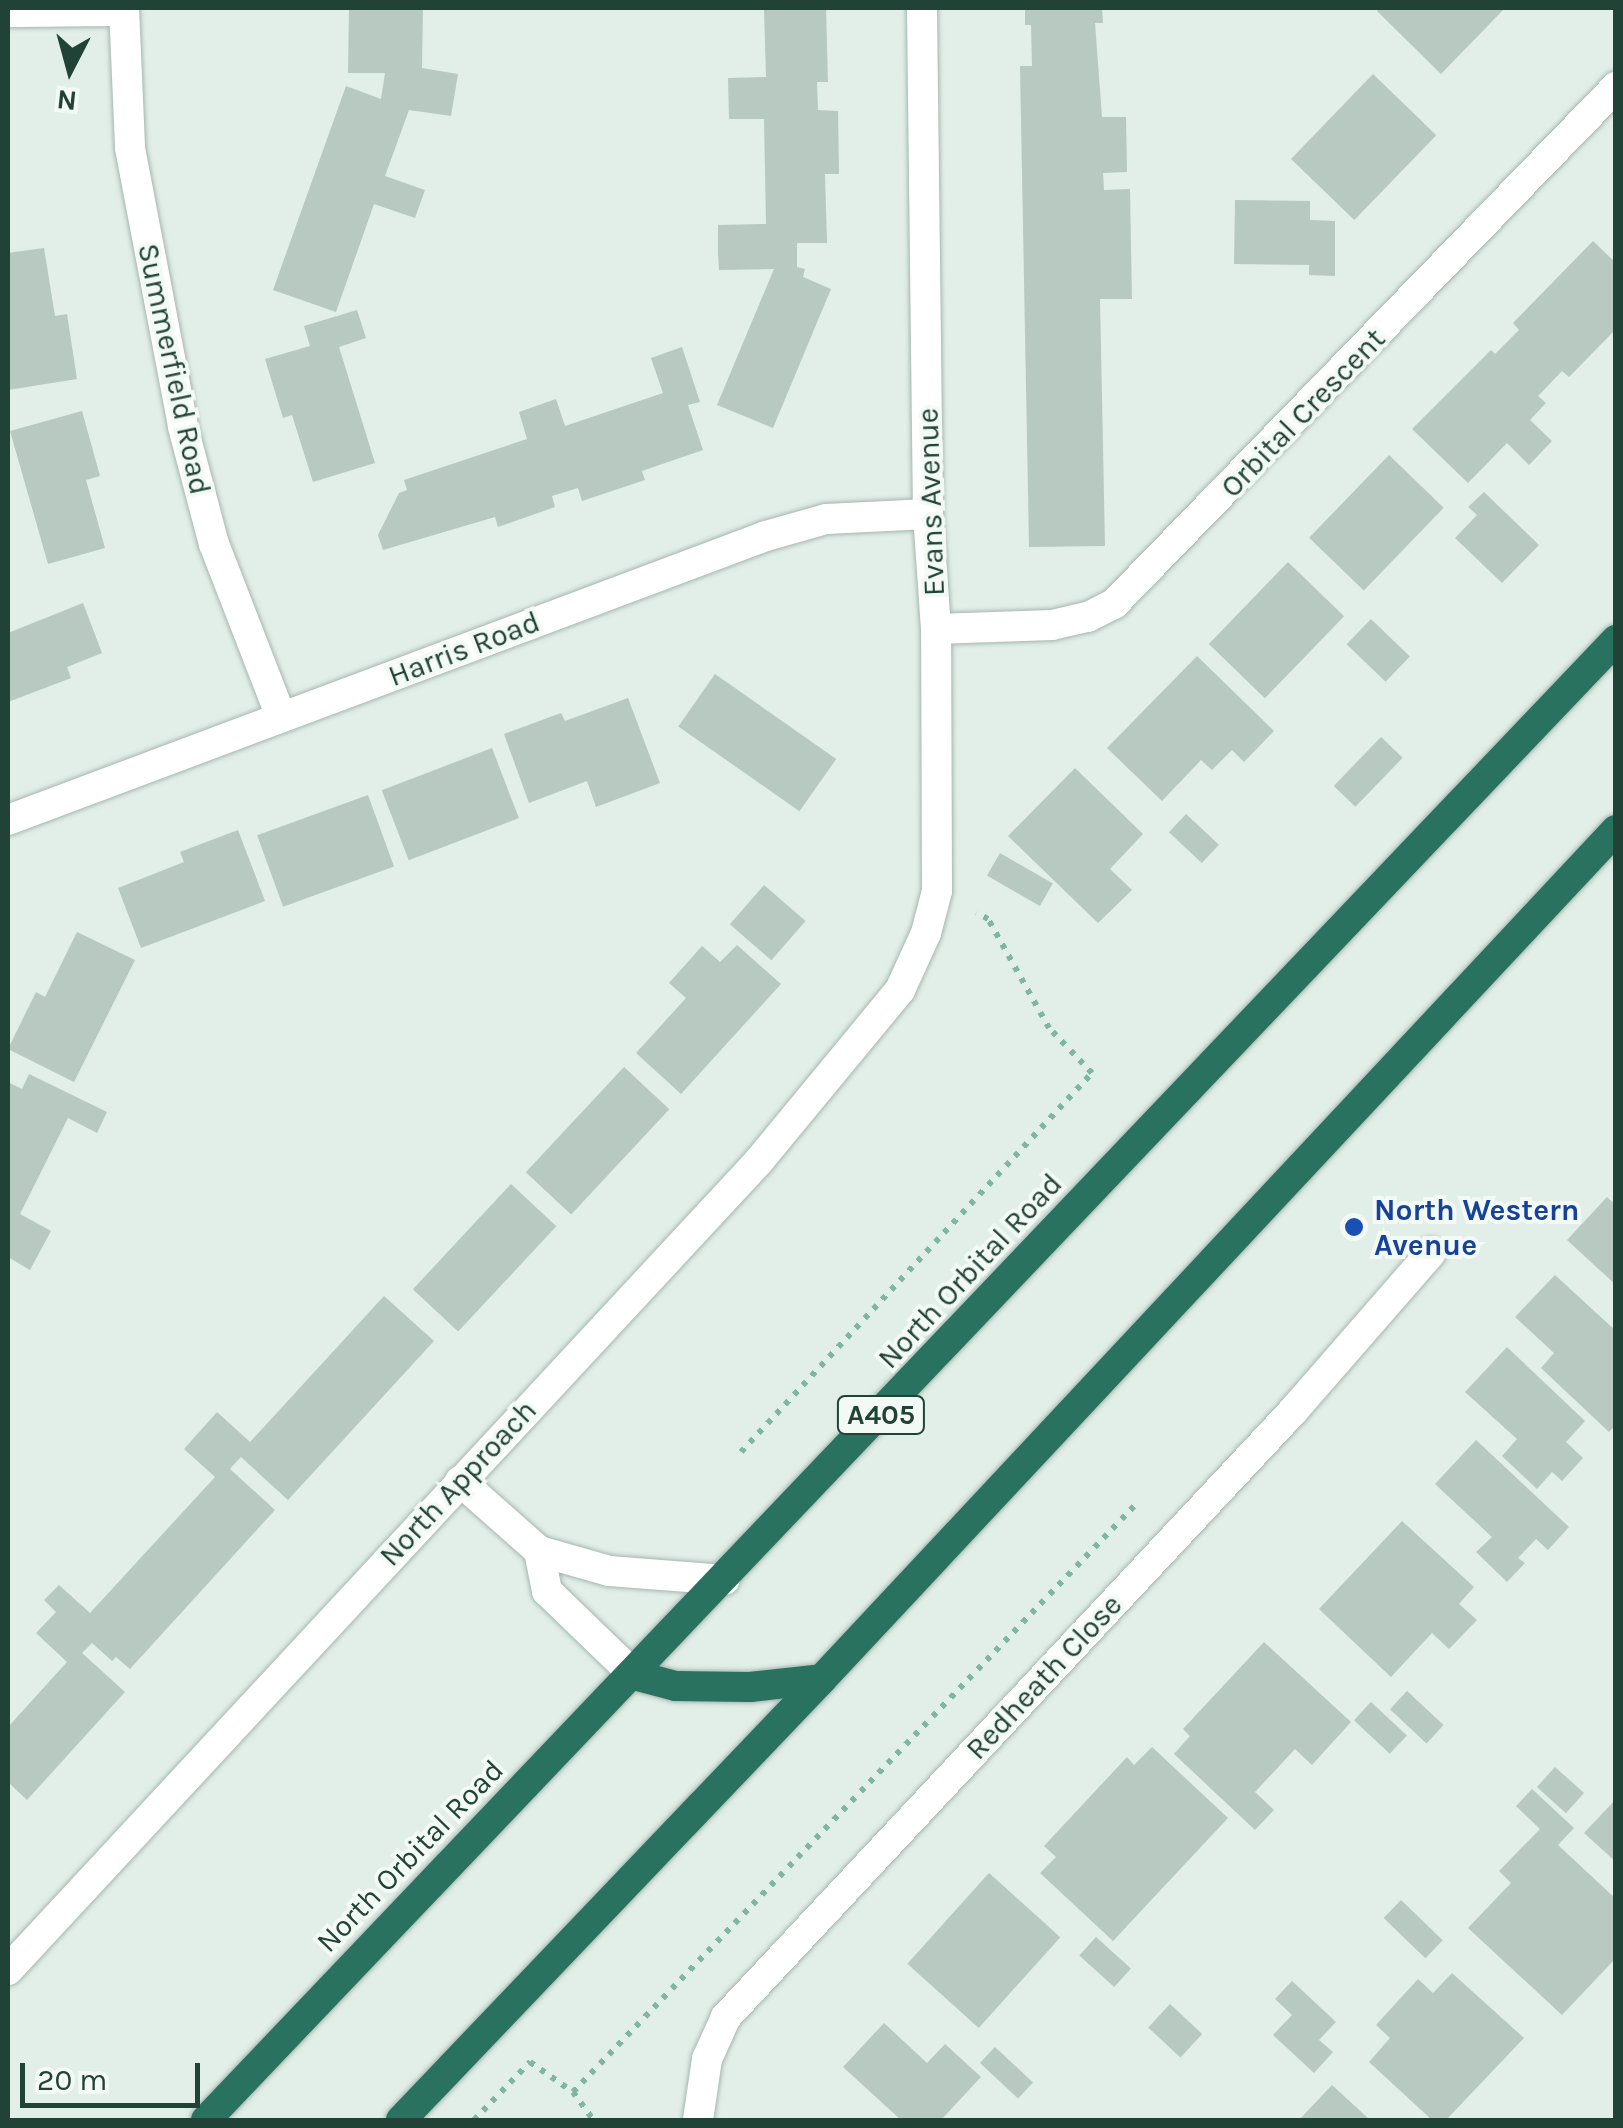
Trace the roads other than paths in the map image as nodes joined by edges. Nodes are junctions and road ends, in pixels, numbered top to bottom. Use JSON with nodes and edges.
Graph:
{"nodes":[{"id":1,"x":922,"y":8,"type":"edge"},
{"id":2,"x":124,"y":10,"type":"edge"},
{"id":3,"x":8,"y":12,"type":"edge"},
{"id":4,"x":1616,"y":88,"type":"edge"},
{"id":5,"x":928,"y":514,"type":"junction"},
{"id":6,"x":936,"y":629,"type":"junction"},
{"id":7,"x":1616,"y":640,"type":"edge"},
{"id":8,"x":281,"y":717,"type":"junction"},
{"id":9,"x":8,"y":820,"type":"edge"},
{"id":10,"x":1616,"y":830,"type":"edge"},
{"id":11,"x":900,"y":990,"type":"joint"},
{"id":12,"x":1430,"y":1253,"type":"dead end"},
{"id":13,"x":460,"y":1480,"type":"junction"},
{"id":14,"x":538,"y":1551,"type":"junction"},
{"id":15,"x":725,"y":1580,"type":"junction"},
{"id":16,"x":634,"y":1675,"type":"junction"},
{"id":17,"x":822,"y":1679,"type":"junction"},
{"id":18,"x":8,"y":1970,"type":"edge"},
{"id":19,"x":206,"y":2120,"type":"edge"},
{"id":20,"x":401,"y":2120,"type":"edge"},
{"id":21,"x":698,"y":2120,"type":"edge"}],
"edges":[{"from":1,"to":5,"type":"street","name":"Evans Avenue"},
{"from":2,"to":3,"type":"street"},
{"from":2,"to":8,"type":"street","name":"Summerfield Road"},
{"from":4,"to":6,"type":"street","name":"Orbital Crescent"},
{"from":5,"to":6,"type":"street","name":"Evans Avenue"},
{"from":5,"to":8,"type":"street","name":"Harris Road"},
{"from":6,"to":11,"type":"street","name":"Evans Avenue"},
{"from":7,"to":15,"type":"highway","name":"North Orbital Road","number":"A405"},
{"from":8,"to":9,"type":"street","name":"Harris Road"},
{"from":10,"to":17,"type":"highway"},
{"from":11,"to":13,"type":"street","name":"North Approach"},
{"from":12,"to":21,"type":"street","name":"Redheath Close"},
{"from":13,"to":14,"type":"street"},
{"from":13,"to":18,"type":"street","name":"North Approach"},
{"from":14,"to":15,"type":"street"},
{"from":14,"to":16,"type":"street"},
{"from":15,"to":16,"type":"highway","name":"North Orbital Road","number":"A405"},
{"from":16,"to":17,"type":"highway"},
{"from":16,"to":19,"type":"highway","name":"North Orbital Road","number":"A405"},
{"from":17,"to":20,"type":"highway"}]}
